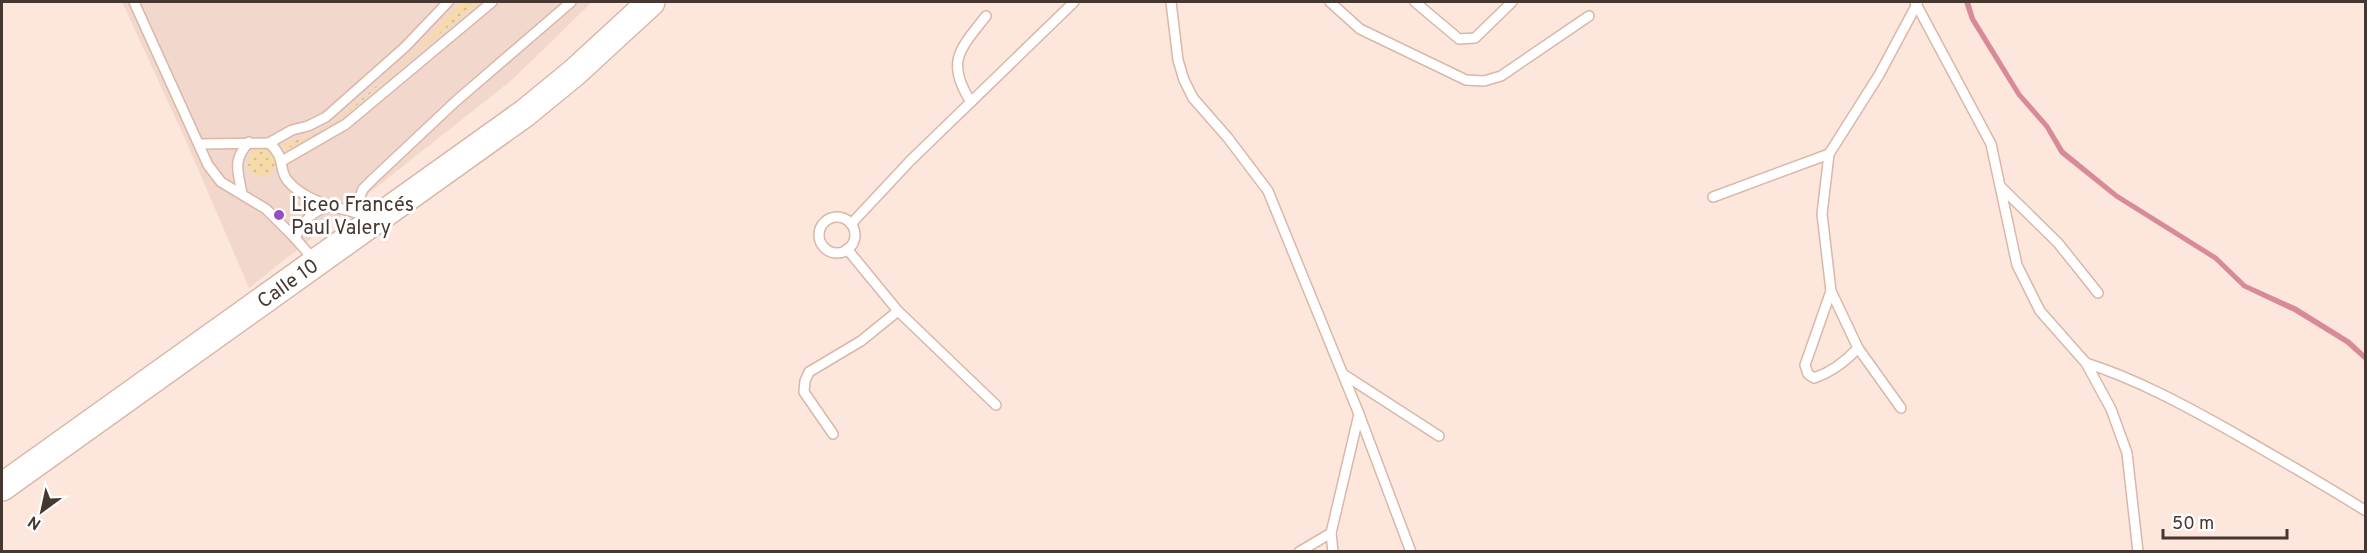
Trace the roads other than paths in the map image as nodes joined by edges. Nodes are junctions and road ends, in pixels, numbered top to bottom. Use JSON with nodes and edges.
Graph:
{"nodes":[{"id":1,"x":134,"y":2,"type":"edge"},
{"id":2,"x":448,"y":2,"type":"edge"},
{"id":3,"x":492,"y":2,"type":"edge"},
{"id":4,"x":571,"y":2,"type":"edge"},
{"id":5,"x":651,"y":2,"type":"edge"},
{"id":6,"x":1074,"y":2,"type":"edge"},
{"id":7,"x":1171,"y":2,"type":"edge"},
{"id":8,"x":1330,"y":2,"type":"edge"},
{"id":9,"x":1415,"y":2,"type":"edge"},
{"id":10,"x":1512,"y":2,"type":"edge"},
{"id":11,"x":1916,"y":3,"type":"edge"},
{"id":12,"x":1589,"y":15,"type":"dead end"},
{"id":13,"x":986,"y":16,"type":"dead end"},
{"id":14,"x":971,"y":102,"type":"junction"},
{"id":15,"x":249,"y":142,"type":"junction"},
{"id":16,"x":269,"y":143,"type":"junction"},
{"id":17,"x":200,"y":144,"type":"junction"},
{"id":18,"x":1829,"y":154,"type":"junction"},
{"id":19,"x":282,"y":161,"type":"junction"},
{"id":20,"x":2000,"y":187,"type":"junction"},
{"id":21,"x":242,"y":194,"type":"junction"},
{"id":22,"x":1713,"y":197,"type":"dead end"},
{"id":23,"x":333,"y":206,"type":"junction"},
{"id":24,"x":366,"y":215,"type":"junction"},
{"id":25,"x":851,"y":224,"type":"junction"},
{"id":26,"x":295,"y":238,"type":"junction"},
{"id":27,"x":847,"y":249,"type":"junction"},
{"id":28,"x":317,"y":264,"type":"junction"},
{"id":29,"x":1831,"y":291,"type":"junction"},
{"id":30,"x":2098,"y":293,"type":"dead end"},
{"id":31,"x":898,"y":311,"type":"junction"},
{"id":32,"x":1858,"y":348,"type":"junction"},
{"id":33,"x":2086,"y":363,"type":"junction"},
{"id":34,"x":1343,"y":374,"type":"junction"},
{"id":35,"x":996,"y":405,"type":"dead end"},
{"id":36,"x":1901,"y":408,"type":"dead end"},
{"id":37,"x":1359,"y":414,"type":"junction"},
{"id":38,"x":833,"y":434,"type":"dead end"},
{"id":39,"x":1439,"y":436,"type":"dead end"},
{"id":40,"x":2,"y":488,"type":"edge"},
{"id":41,"x":2366,"y":511,"type":"edge"},
{"id":42,"x":1331,"y":533,"type":"junction"},
{"id":43,"x":1299,"y":552,"type":"edge"},
{"id":44,"x":1333,"y":552,"type":"edge"},
{"id":45,"x":1411,"y":552,"type":"edge"},
{"id":46,"x":2138,"y":552,"type":"edge"}],
"edges":[{"from":1,"to":17,"type":"lane"},
{"from":2,"to":16,"type":"lane"},
{"from":3,"to":19,"type":"lane"},
{"from":4,"to":24,"type":"lane"},
{"from":5,"to":24,"type":"main road","name":"Calle 10"},
{"from":6,"to":14,"type":"lane"},
{"from":7,"to":34,"type":"lane"},
{"from":8,"to":12,"type":"lane"},
{"from":9,"to":10,"type":"lane"},
{"from":11,"to":18,"type":"lane"},
{"from":11,"to":20,"type":"lane"},
{"from":13,"to":14,"type":"lane"},
{"from":14,"to":25,"type":"lane"},
{"from":15,"to":16,"type":"lane"},
{"from":15,"to":17,"type":"lane"},
{"from":15,"to":21,"type":"lane"},
{"from":16,"to":19,"type":"lane"},
{"from":17,"to":21,"type":"lane"},
{"from":18,"to":22,"type":"lane"},
{"from":18,"to":29,"type":"lane"},
{"from":19,"to":23,"type":"lane"},
{"from":20,"to":30,"type":"lane"},
{"from":20,"to":33,"type":"lane"},
{"from":21,"to":26,"type":"lane"},
{"from":23,"to":24,"type":"lane"},
{"from":23,"to":26,"type":"lane"},
{"from":24,"to":28,"type":"main road","name":"Calle 10"},
{"from":25,"to":27,"type":"lane"},
{"from":25,"to":27,"type":"lane"},
{"from":26,"to":28,"type":"lane"},
{"from":27,"to":31,"type":"lane"},
{"from":28,"to":40,"type":"main road","name":"Calle 10"},
{"from":29,"to":32,"type":"lane"},
{"from":29,"to":32,"type":"lane"},
{"from":31,"to":35,"type":"lane"},
{"from":31,"to":38,"type":"lane"},
{"from":32,"to":36,"type":"lane"},
{"from":33,"to":41,"type":"lane"},
{"from":33,"to":46,"type":"lane"},
{"from":34,"to":37,"type":"lane"},
{"from":34,"to":39,"type":"lane"},
{"from":37,"to":42,"type":"lane"},
{"from":37,"to":45,"type":"lane"},
{"from":42,"to":43,"type":"lane"},
{"from":42,"to":44,"type":"lane"}]}
